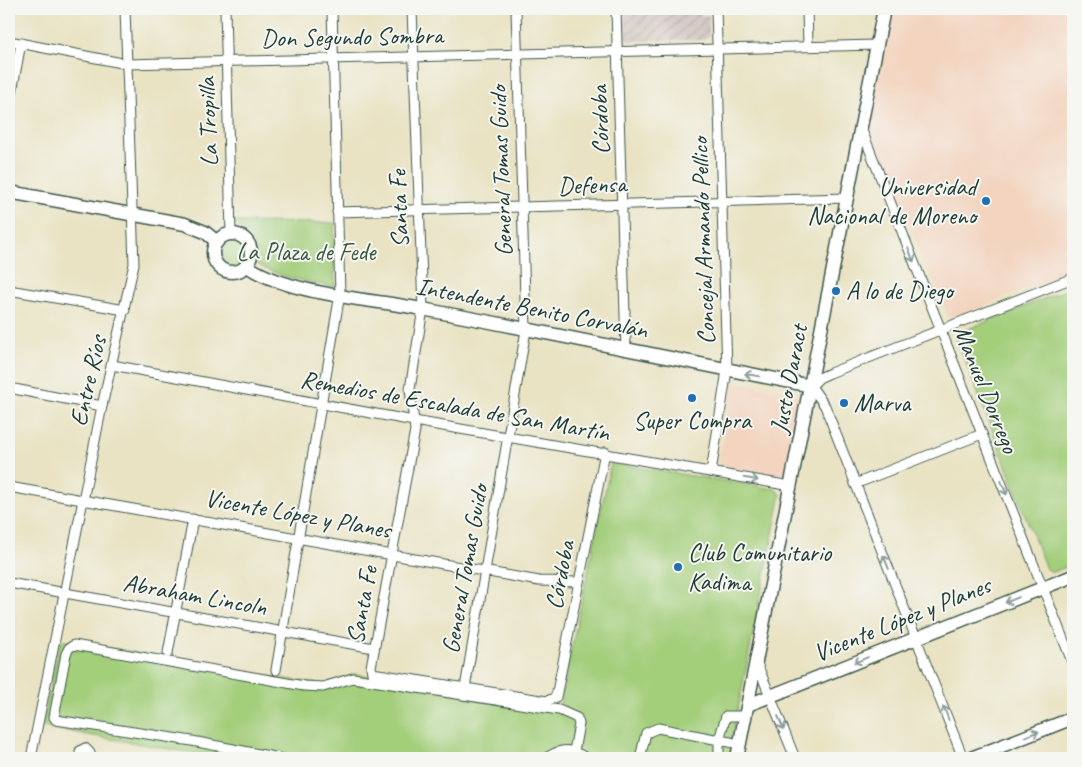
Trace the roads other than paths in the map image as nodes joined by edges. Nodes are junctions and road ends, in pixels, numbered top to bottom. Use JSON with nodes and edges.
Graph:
{"nodes":[{"id":1,"x":125,"y":9,"type":"edge"},
{"id":2,"x":224,"y":9,"type":"edge"},
{"id":3,"x":332,"y":9,"type":"edge"},
{"id":4,"x":412,"y":9,"type":"edge"},
{"id":5,"x":516,"y":9,"type":"edge"},
{"id":6,"x":616,"y":9,"type":"edge"},
{"id":7,"x":716,"y":9,"type":"edge"},
{"id":8,"x":807,"y":9,"type":"edge"},
{"id":9,"x":884,"y":9,"type":"edge"},
{"id":10,"x":9,"y":41,"type":"edge"},
{"id":11,"x":21,"y":43,"type":"junction"},
{"id":12,"x":877,"y":45,"type":"junction"},
{"id":13,"x":808,"y":46,"type":"junction"},
{"id":14,"x":718,"y":48,"type":"junction"},
{"id":15,"x":618,"y":50,"type":"junction"},
{"id":16,"x":518,"y":52,"type":"junction"},
{"id":17,"x":413,"y":56,"type":"junction"},
{"id":18,"x":333,"y":58,"type":"junction"},
{"id":19,"x":226,"y":60,"type":"junction"},
{"id":20,"x":127,"y":64,"type":"junction"},
{"id":21,"x":9,"y":108,"type":"edge"},
{"id":22,"x":862,"y":128,"type":"junction"},
{"id":23,"x":9,"y":192,"type":"edge"},
{"id":24,"x":848,"y":198,"type":"junction"},
{"id":25,"x":722,"y":201,"type":"junction"},
{"id":26,"x":622,"y":204,"type":"junction"},
{"id":27,"x":522,"y":207,"type":"junction"},
{"id":28,"x":418,"y":210,"type":"junction"},
{"id":29,"x":337,"y":212,"type":"junction"},
{"id":30,"x":134,"y":214,"type":"junction"},
{"id":31,"x":231,"y":234,"type":"junction"},
{"id":32,"x":217,"y":242,"type":"junction"},
{"id":33,"x":247,"y":266,"type":"junction"},
{"id":34,"x":1073,"y":278,"type":"edge"},
{"id":35,"x":9,"y":290,"type":"edge"},
{"id":36,"x":340,"y":294,"type":"junction"},
{"id":37,"x":422,"y":309,"type":"junction"},
{"id":38,"x":125,"y":310,"type":"junction"},
{"id":39,"x":526,"y":330,"type":"junction"},
{"id":40,"x":940,"y":330,"type":"junction"},
{"id":41,"x":626,"y":350,"type":"junction"},
{"id":42,"x":112,"y":365,"type":"junction"},
{"id":43,"x":727,"y":370,"type":"junction"},
{"id":44,"x":9,"y":388,"type":"edge"},
{"id":45,"x":815,"y":391,"type":"junction"},
{"id":46,"x":322,"y":404,"type":"junction"},
{"id":47,"x":102,"y":406,"type":"junction"},
{"id":48,"x":414,"y":421,"type":"junction"},
{"id":49,"x":982,"y":434,"type":"junction"},
{"id":50,"x":507,"y":436,"type":"junction"},
{"id":51,"x":605,"y":452,"type":"junction"},
{"id":52,"x":711,"y":472,"type":"junction"},
{"id":53,"x":855,"y":484,"type":"junction"},
{"id":54,"x":791,"y":486,"type":"junction"},
{"id":55,"x":9,"y":487,"type":"edge"},
{"id":56,"x":83,"y":499,"type":"junction"},
{"id":57,"x":193,"y":519,"type":"junction"},
{"id":58,"x":300,"y":538,"type":"junction"},
{"id":59,"x":392,"y":554,"type":"junction"},
{"id":60,"x":485,"y":571,"type":"junction"},
{"id":61,"x":1073,"y":576,"type":"edge"},
{"id":62,"x":9,"y":582,"type":"edge"},
{"id":63,"x":579,"y":582,"type":"junction"},
{"id":64,"x":1043,"y":588,"type":"junction"},
{"id":65,"x":64,"y":592,"type":"junction"},
{"id":66,"x":175,"y":612,"type":"junction"},
{"id":67,"x":283,"y":631,"type":"junction"},
{"id":68,"x":916,"y":638,"type":"junction"},
{"id":69,"x":374,"y":648,"type":"junction"},
{"id":70,"x":168,"y":652,"type":"dead end"},
{"id":71,"x":756,"y":661,"type":"junction"},
{"id":72,"x":1073,"y":664,"type":"edge"},
{"id":73,"x":276,"y":670,"type":"dead end"},
{"id":74,"x":465,"y":688,"type":"junction"},
{"id":75,"x":770,"y":696,"type":"junction"},
{"id":76,"x":747,"y":711,"type":"junction"},
{"id":77,"x":1073,"y":718,"type":"edge"},
{"id":78,"x":720,"y":740,"type":"junction"},
{"id":79,"x":740,"y":744,"type":"junction"},
{"id":80,"x":574,"y":750,"type":"junction"},
{"id":81,"x":31,"y":758,"type":"edge"},
{"id":82,"x":81,"y":758,"type":"edge"},
{"id":83,"x":88,"y":758,"type":"edge"},
{"id":84,"x":279,"y":758,"type":"edge"},
{"id":85,"x":546,"y":758,"type":"edge"},
{"id":86,"x":586,"y":758,"type":"edge"},
{"id":87,"x":640,"y":758,"type":"edge"},
{"id":88,"x":719,"y":758,"type":"edge"},
{"id":89,"x":737,"y":758,"type":"edge"},
{"id":90,"x":795,"y":758,"type":"edge"},
{"id":91,"x":963,"y":758,"type":"edge"},
{"id":92,"x":971,"y":758,"type":"edge"}],
"edges":[{"from":1,"to":20,"type":"street","name":"Entre Ríos"},
{"from":2,"to":19,"type":"street","name":"La Tropilla"},
{"from":3,"to":18,"type":"street"},
{"from":4,"to":17,"type":"street","name":"Santa Fe"},
{"from":5,"to":16,"type":"street","name":"General Tomas Guido"},
{"from":6,"to":15,"type":"street","name":"Córdoba"},
{"from":7,"to":14,"type":"street","name":"Concejal Armando Pellico"},
{"from":8,"to":13,"type":"street"},
{"from":9,"to":12,"type":"street","name":"Justo Daract"},
{"from":10,"to":11,"type":"street","name":"Don Segundo Sombra"},
{"from":11,"to":20,"type":"street","name":"Don Segundo Sombra"},
{"from":11,"to":21,"type":"street"},
{"from":12,"to":13,"type":"street","name":"Don Segundo Sombra"},
{"from":12,"to":22,"type":"street","name":"Justo Daract"},
{"from":13,"to":14,"type":"street","name":"Don Segundo Sombra"},
{"from":14,"to":15,"type":"street","name":"Don Segundo Sombra"},
{"from":14,"to":25,"type":"street","name":"Concejal Armando Pellico"},
{"from":15,"to":16,"type":"street","name":"Don Segundo Sombra"},
{"from":15,"to":26,"type":"street","name":"Córdoba"},
{"from":16,"to":17,"type":"street","name":"Don Segundo Sombra"},
{"from":16,"to":27,"type":"street","name":"General Tomas Guido"},
{"from":17,"to":18,"type":"street","name":"Don Segundo Sombra"},
{"from":17,"to":28,"type":"street","name":"Santa Fe"},
{"from":18,"to":19,"type":"street","name":"Don Segundo Sombra"},
{"from":18,"to":29,"type":"street"},
{"from":19,"to":20,"type":"street","name":"Don Segundo Sombra"},
{"from":19,"to":31,"type":"street","name":"La Tropilla"},
{"from":20,"to":30,"type":"street","name":"Entre Ríos"},
{"from":22,"to":24,"type":"street","name":"Justo Daract"},
{"from":22,"to":40,"type":"street","name":"Manuel Dorrego","one_way":true},
{"from":23,"to":30,"type":"street"},
{"from":24,"to":25,"type":"street","name":"Defensa"},
{"from":24,"to":45,"type":"street","name":"Justo Daract"},
{"from":25,"to":26,"type":"street","name":"Defensa"},
{"from":25,"to":43,"type":"street","name":"Concejal Armando Pellico"},
{"from":26,"to":27,"type":"street","name":"Defensa"},
{"from":26,"to":41,"type":"street","name":"Córdoba"},
{"from":27,"to":28,"type":"street","name":"Defensa"},
{"from":27,"to":39,"type":"street","name":"General Tomas Guido"},
{"from":28,"to":29,"type":"street","name":"Defensa"},
{"from":28,"to":37,"type":"street","name":"Santa Fe"},
{"from":29,"to":36,"type":"street"},
{"from":30,"to":32,"type":"street"},
{"from":30,"to":38,"type":"street","name":"Entre Ríos"},
{"from":31,"to":32,"type":"street"},
{"from":31,"to":33,"type":"street"},
{"from":32,"to":33,"type":"street"},
{"from":33,"to":36,"type":"street","name":"Intendente Benito Corvalán"},
{"from":34,"to":40,"type":"street"},
{"from":35,"to":38,"type":"street"},
{"from":36,"to":37,"type":"street","name":"Intendente Benito Corvalán"},
{"from":36,"to":46,"type":"street"},
{"from":37,"to":39,"type":"street","name":"Intendente Benito Corvalán"},
{"from":37,"to":48,"type":"street","name":"Santa Fe"},
{"from":38,"to":42,"type":"street","name":"Entre Ríos"},
{"from":39,"to":41,"type":"street","name":"Intendente Benito Corvalán"},
{"from":39,"to":50,"type":"street","name":"General Tomas Guido"},
{"from":40,"to":45,"type":"street"},
{"from":40,"to":49,"type":"street","name":"Manuel Dorrego"},
{"from":41,"to":43,"type":"street","name":"Intendente Benito Corvalán"},
{"from":42,"to":46,"type":"street","name":"Remedios de Escalada de San Martín"},
{"from":42,"to":47,"type":"street","name":"Entre Ríos"},
{"from":45,"to":43,"type":"street","name":"Intendente Benito Corvalán","one_way":true},
{"from":43,"to":52,"type":"street","name":"Concejal Armando Pellico"},
{"from":44,"to":47,"type":"street"},
{"from":45,"to":53,"type":"street"},
{"from":45,"to":54,"type":"street","name":"Justo Daract"},
{"from":46,"to":48,"type":"street","name":"Remedios de Escalada de San Martín"},
{"from":46,"to":58,"type":"street"},
{"from":47,"to":56,"type":"street","name":"Entre Ríos"},
{"from":48,"to":50,"type":"street","name":"Remedios de Escalada de San Martín"},
{"from":48,"to":59,"type":"street","name":"Santa Fe"},
{"from":49,"to":53,"type":"street"},
{"from":49,"to":64,"type":"street","name":"Manuel Dorrego","one_way":true},
{"from":50,"to":51,"type":"street","name":"Remedios de Escalada de San Martín"},
{"from":50,"to":60,"type":"street","name":"General Tomas Guido"},
{"from":51,"to":52,"type":"street","name":"Remedios de Escalada de San Martín"},
{"from":51,"to":63,"type":"street","name":"Córdoba"},
{"from":52,"to":54,"type":"street","name":"Remedios de Escalada de San Martín","one_way":true},
{"from":68,"to":53,"type":"street","one_way":true},
{"from":54,"to":71,"type":"street","name":"Justo Daract"},
{"from":55,"to":56,"type":"street","name":"Vicente López y Planes"},
{"from":56,"to":57,"type":"street","name":"Vicente López y Planes"},
{"from":56,"to":65,"type":"street","name":"Entre Ríos"},
{"from":57,"to":58,"type":"street","name":"Vicente López y Planes"},
{"from":57,"to":66,"type":"street"},
{"from":58,"to":59,"type":"street","name":"Vicente López y Planes"},
{"from":58,"to":67,"type":"street"},
{"from":59,"to":60,"type":"street","name":"Vicente López y Planes"},
{"from":59,"to":69,"type":"street","name":"Santa Fe"},
{"from":60,"to":63,"type":"street","name":"Vicente López y Planes"},
{"from":60,"to":74,"type":"street","name":"General Tomas Guido"},
{"from":61,"to":64,"type":"street","name":"Vicente López y Planes"},
{"from":62,"to":65,"type":"street","name":"Abraham Lincoln"},
{"from":63,"to":74,"type":"street","name":"Córdoba"},
{"from":64,"to":68,"type":"street","name":"Vicente López y Planes","one_way":true},
{"from":64,"to":72,"type":"street","name":"Manuel Dorrego"},
{"from":65,"to":66,"type":"street","name":"Abraham Lincoln"},
{"from":65,"to":81,"type":"street","name":"Entre Ríos"},
{"from":66,"to":67,"type":"street","name":"Abraham Lincoln"},
{"from":66,"to":70,"type":"street"},
{"from":67,"to":69,"type":"street","name":"Abraham Lincoln"},
{"from":67,"to":73,"type":"street"},
{"from":68,"to":75,"type":"street","name":"Vicente López y Planes","one_way":true},
{"from":91,"to":68,"type":"street","one_way":true},
{"from":69,"to":74,"type":"street","name":"Santa Fe"},
{"from":71,"to":75,"type":"street"},
{"from":71,"to":76,"type":"street","name":"Justo Daract"},
{"from":75,"to":76,"type":"street","name":"Vicente López y Planes"},
{"from":75,"to":90,"type":"street","one_way":true},
{"from":76,"to":78,"type":"street"},
{"from":76,"to":79,"type":"street","name":"Justo Daract"},
{"from":92,"to":77,"type":"street","one_way":true},
{"from":78,"to":79,"type":"street"},
{"from":78,"to":87,"type":"street"},
{"from":78,"to":88,"type":"street"},
{"from":79,"to":89,"type":"street","name":"Justo Daract"},
{"from":80,"to":84,"type":"street"},
{"from":80,"to":85,"type":"street"},
{"from":80,"to":86,"type":"street"},
{"from":82,"to":83,"type":"street"}]}
